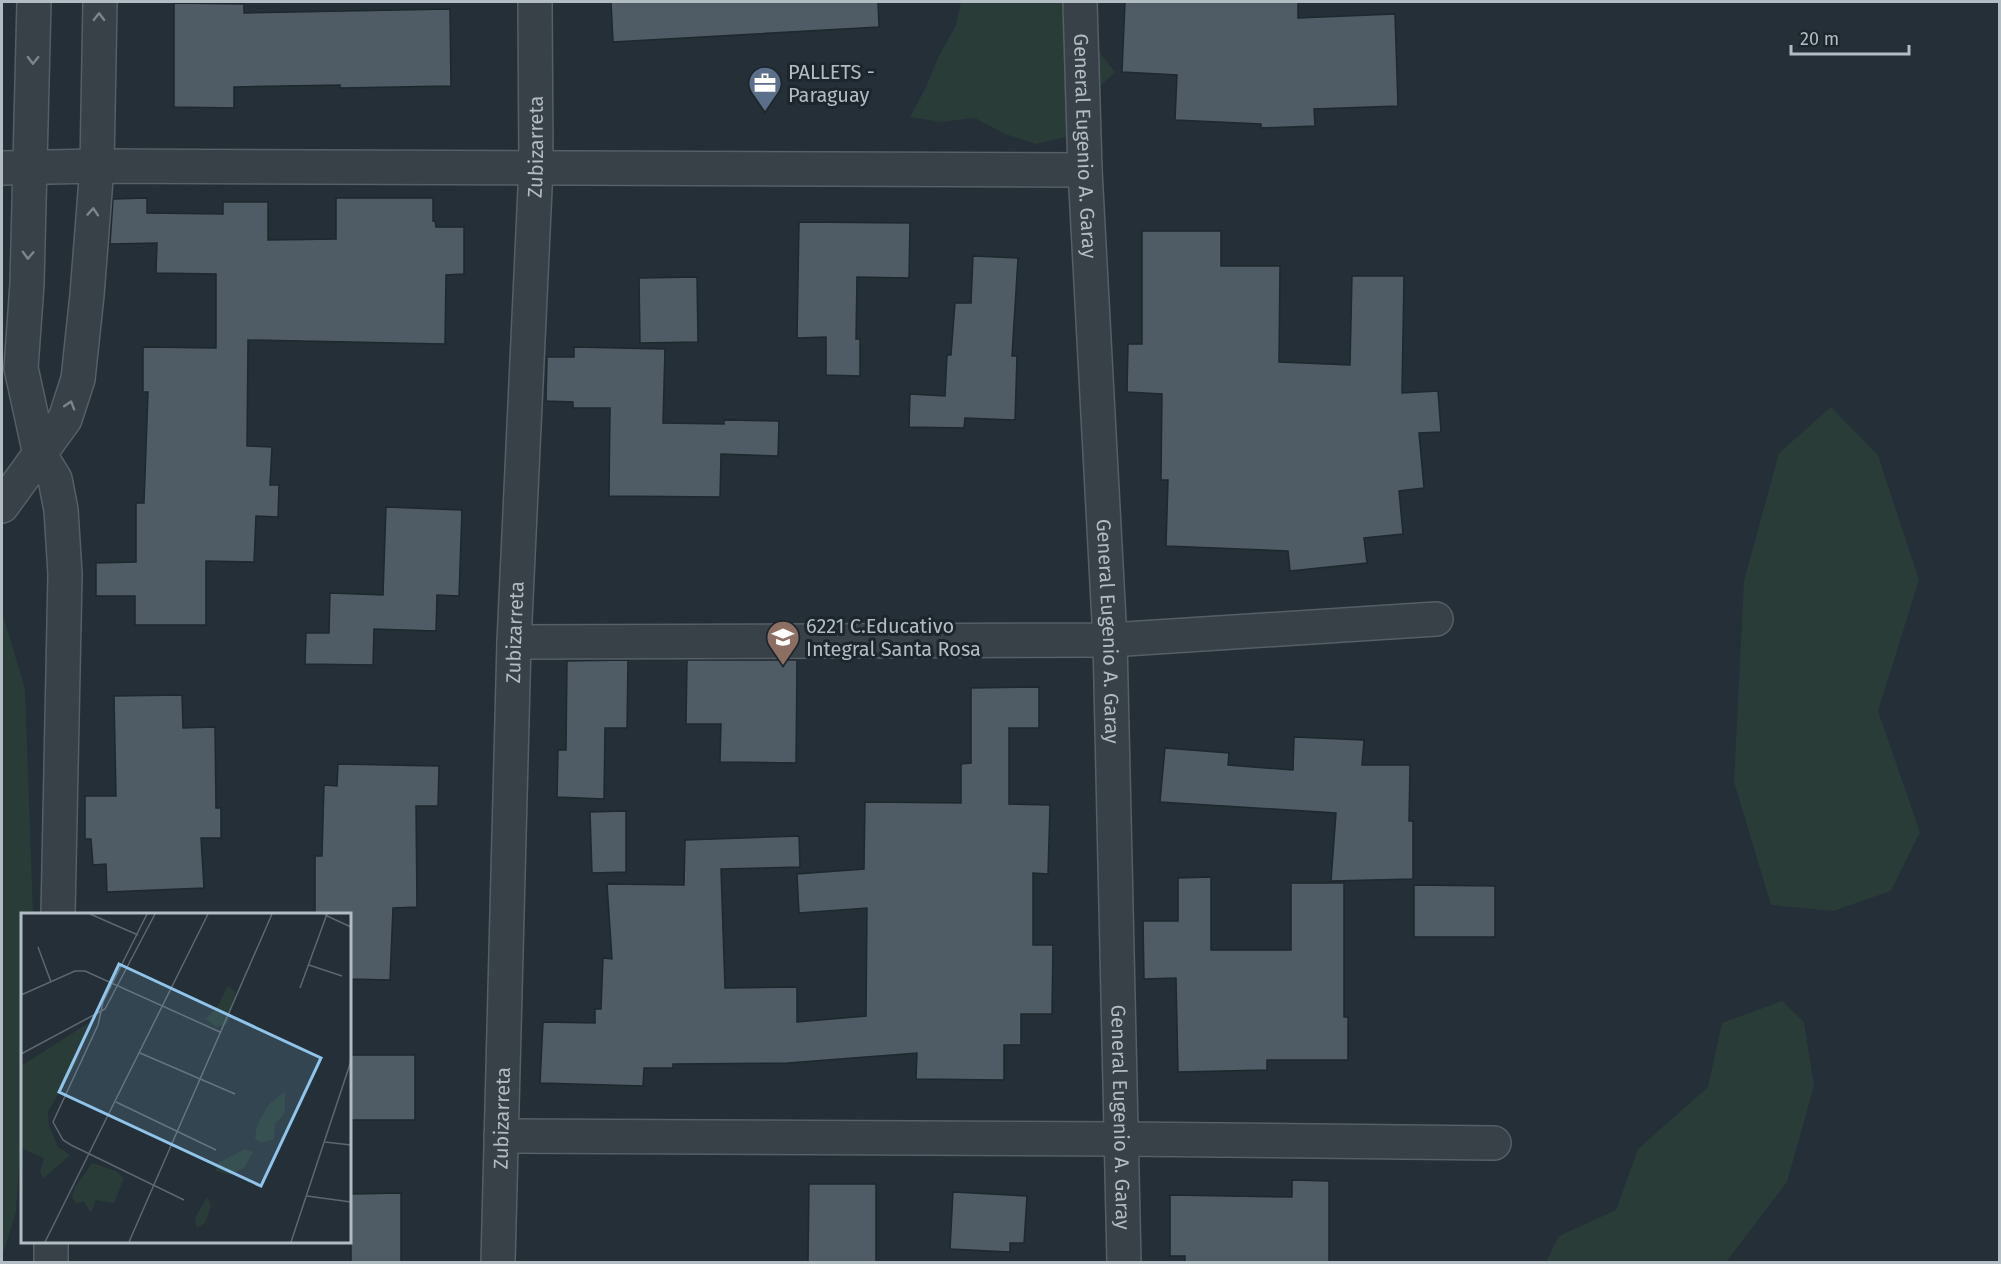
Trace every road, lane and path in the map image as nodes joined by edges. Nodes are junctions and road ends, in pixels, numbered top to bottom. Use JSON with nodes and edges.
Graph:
{"nodes":[{"id":1,"x":34,"y":2,"type":"edge"},
{"id":2,"x":100,"y":2,"type":"edge"},
{"id":3,"x":535,"y":2,"type":"edge"},
{"id":4,"x":1080,"y":2,"type":"edge"},
{"id":5,"x":97,"y":166,"type":"junction"},
{"id":6,"x":536,"y":167,"type":"junction"},
{"id":7,"x":16,"y":168,"type":"edge"},
{"id":8,"x":1085,"y":170,"type":"junction"},
{"id":9,"x":40,"y":455,"type":"junction"},
{"id":10,"x":2,"y":506,"type":"edge"},
{"id":11,"x":1436,"y":619,"type":"dead end"},
{"id":12,"x":1110,"y":640,"type":"junction"},
{"id":13,"x":514,"y":642,"type":"junction"},
{"id":14,"x":58,"y":913,"type":"edge"},
{"id":15,"x":501,"y":1136,"type":"junction"},
{"id":16,"x":1122,"y":1139,"type":"junction"},
{"id":17,"x":1494,"y":1143,"type":"dead end"},
{"id":18,"x":51,"y":1243,"type":"edge"},
{"id":19,"x":51,"y":1263,"type":"edge"},
{"id":20,"x":498,"y":1263,"type":"edge"},
{"id":21,"x":1124,"y":1263,"type":"edge"}],
"edges":[{"from":1,"to":7,"type":"street","one_way":true},
{"from":5,"to":2,"type":"street","one_way":true},
{"from":3,"to":6,"type":"street","name":"Zubizarreta"},
{"from":4,"to":8,"type":"street","name":"General Eugenio A. Garay"},
{"from":5,"to":6,"type":"street"},
{"from":5,"to":7,"type":"street"},
{"from":9,"to":5,"type":"street","one_way":true},
{"from":6,"to":8,"type":"street"},
{"from":6,"to":13,"type":"street","name":"Zubizarreta"},
{"from":7,"to":9,"type":"street","one_way":true},
{"from":8,"to":12,"type":"street","name":"General Eugenio A. Garay"},
{"from":9,"to":10,"type":"street"},
{"from":9,"to":14,"type":"street"},
{"from":11,"to":12,"type":"street"},
{"from":12,"to":13,"type":"street"},
{"from":12,"to":16,"type":"street","name":"General Eugenio A. Garay"},
{"from":13,"to":15,"type":"street","name":"Zubizarreta"},
{"from":15,"to":16,"type":"street"},
{"from":15,"to":20,"type":"street","name":"Zubizarreta"},
{"from":16,"to":17,"type":"street"},
{"from":16,"to":21,"type":"street","name":"General Eugenio A. Garay"},
{"from":18,"to":19,"type":"street"}]}
